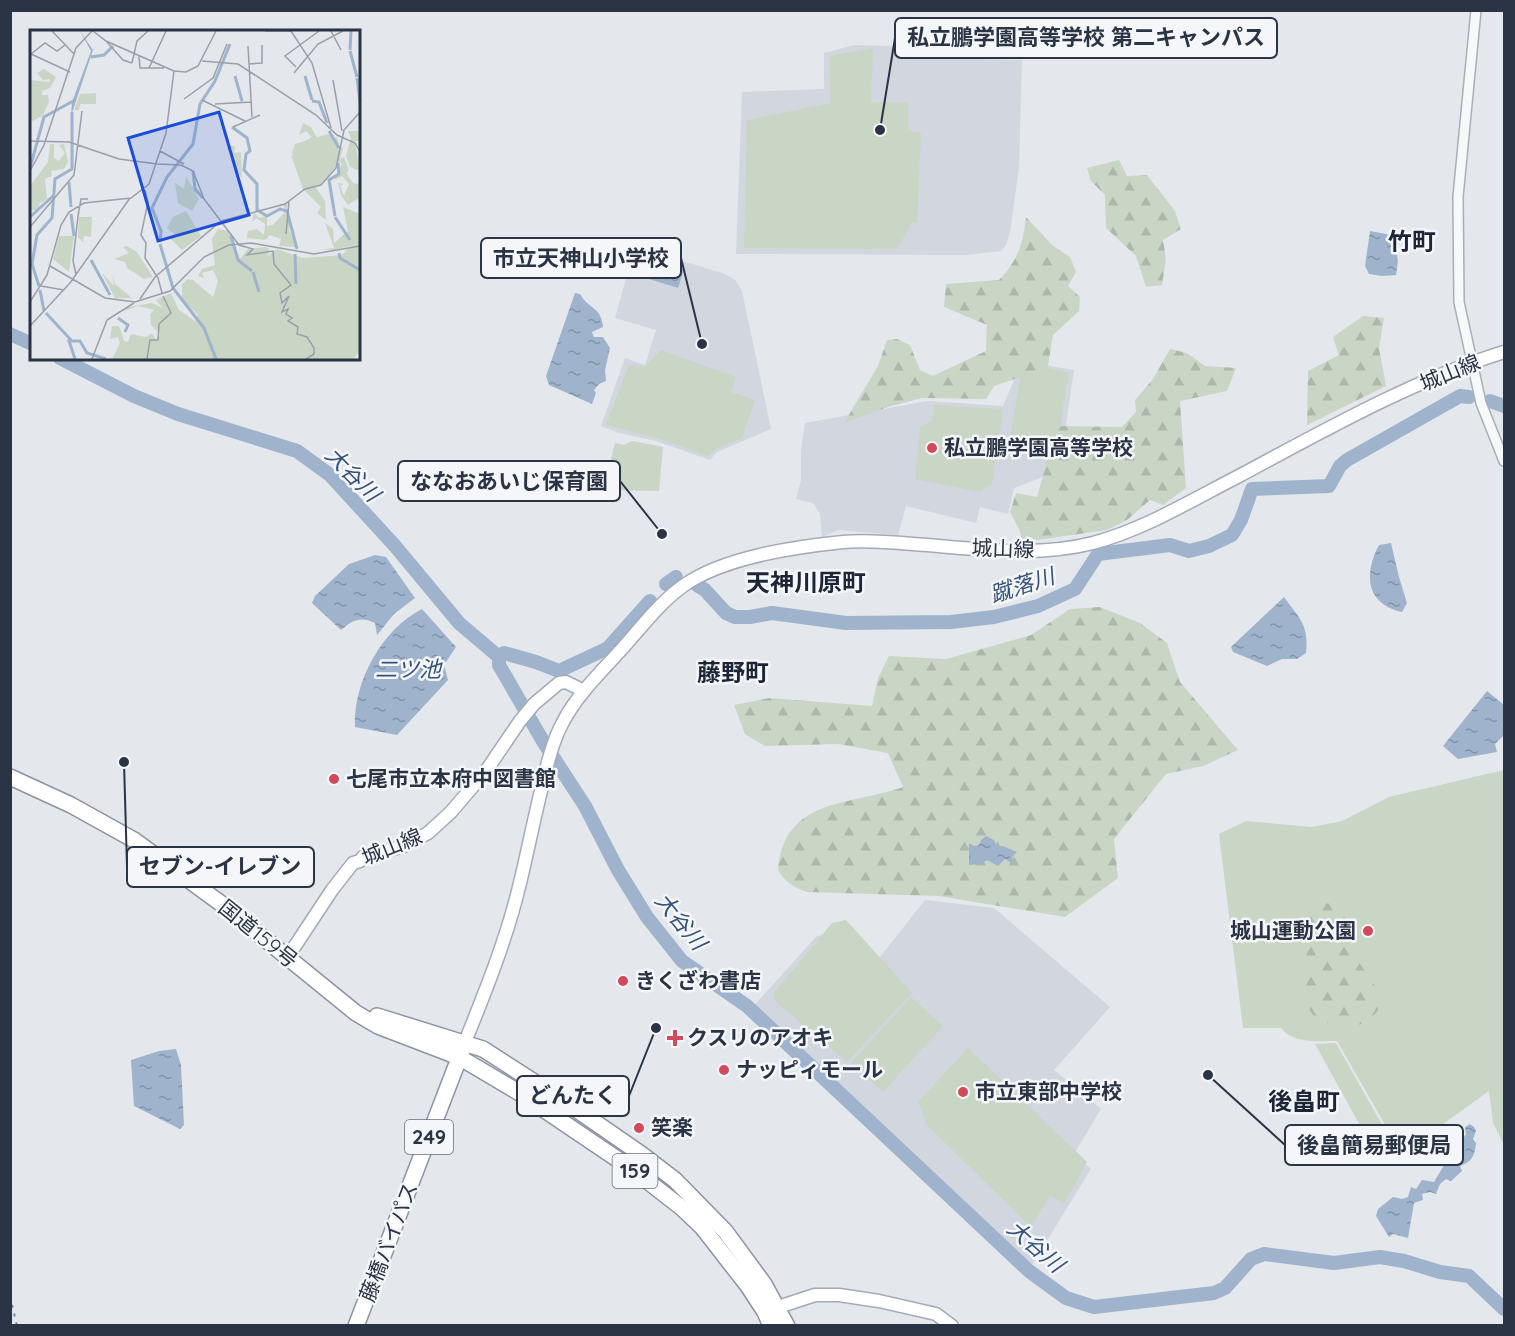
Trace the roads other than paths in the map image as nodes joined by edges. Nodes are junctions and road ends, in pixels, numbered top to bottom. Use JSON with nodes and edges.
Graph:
{"nodes":[{"id":1,"x":1476,"y":10,"type":"edge"},
{"id":2,"x":1504,"y":352,"type":"edge"},
{"id":3,"x":1472,"y":362,"type":"junction"},
{"id":4,"x":1504,"y":461,"type":"edge"},
{"id":5,"x":584,"y":691,"type":"junction"},
{"id":6,"x":10,"y":777,"type":"edge"},
{"id":7,"x":287,"y":958,"type":"junction"},
{"id":8,"x":349,"y":1006,"type":"junction"},
{"id":9,"x":465,"y":1042,"type":"junction"},
{"id":10,"x":459,"y":1057,"type":"junction"},
{"id":11,"x":771,"y":1315,"type":"edge"},
{"id":12,"x":356,"y":1326,"type":"edge"},
{"id":13,"x":788,"y":1326,"type":"edge"},
{"id":14,"x":952,"y":1326,"type":"edge"}],
"edges":[{"from":1,"to":3,"type":"street"},
{"from":2,"to":3,"type":"main road","name":"城山線"},
{"from":3,"to":4,"type":"street"},
{"from":3,"to":5,"type":"main road","name":"城山線"},
{"from":5,"to":7,"type":"main road","name":"城山線"},
{"from":5,"to":9,"type":"main road","name":"城山線"},
{"from":6,"to":7,"type":"highway","name":"国道159号","number":"159"},
{"from":7,"to":8,"type":"highway","name":"国道159号","number":"159"},
{"from":8,"to":9,"type":"highway","name":"国道159号","number":"159"},
{"from":8,"to":10,"type":"highway","name":"国道159号","number":"159"},
{"from":9,"to":10,"type":"highway","number":"249"},
{"from":9,"to":11,"type":"highway","number":"159"},
{"from":10,"to":11,"type":"highway","number":"159"},
{"from":10,"to":12,"type":"highway","name":"藤橋バイパス","number":"249"},
{"from":11,"to":13,"type":"highway","number":"159"},
{"from":11,"to":14,"type":"main road"}]}
